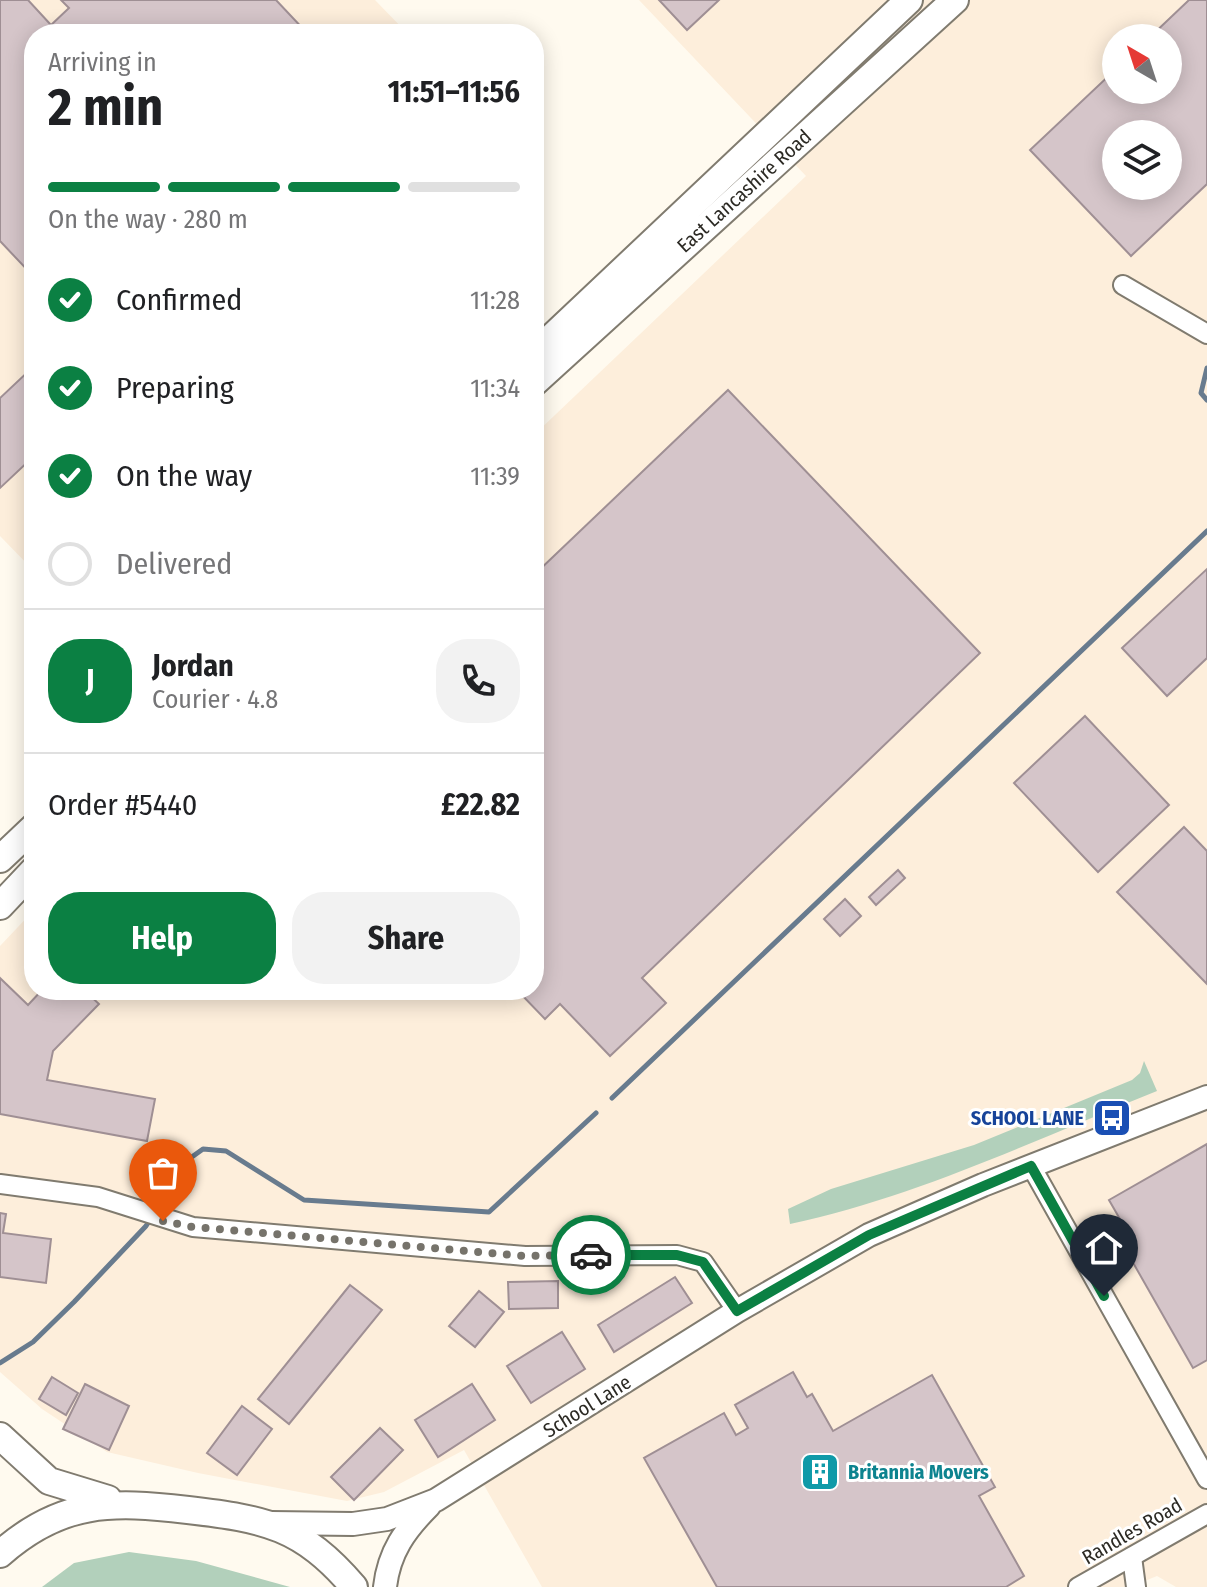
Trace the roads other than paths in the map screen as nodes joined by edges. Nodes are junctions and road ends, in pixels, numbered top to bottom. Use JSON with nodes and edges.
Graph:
{"nodes":[{"id":1,"x":909,"y":0,"type":"edge"},
{"id":2,"x":955,"y":0,"type":"edge"},
{"id":3,"x":1123,"y":285,"type":"dead end"},
{"id":4,"x":1207,"y":334,"type":"edge"},
{"id":5,"x":544,"y":345,"type":"edge"},
{"id":6,"x":544,"y":374,"type":"edge"},
{"id":7,"x":24,"y":836,"type":"edge"},
{"id":8,"x":0,"y":859,"type":"edge"},
{"id":9,"x":24,"y":871,"type":"edge"},
{"id":10,"x":24,"y":881,"type":"edge"},
{"id":11,"x":0,"y":891,"type":"edge"},
{"id":12,"x":0,"y":906,"type":"edge"},
{"id":13,"x":1207,"y":1097,"type":"edge"},
{"id":14,"x":1031,"y":1166,"type":"junction"},
{"id":15,"x":0,"y":1184,"type":"edge"},
{"id":16,"x":737,"y":1311,"type":"junction"},
{"id":17,"x":0,"y":1436,"type":"edge"},
{"id":18,"x":1207,"y":1479,"type":"edge"},
{"id":19,"x":436,"y":1500,"type":"junction"},
{"id":20,"x":126,"y":1503,"type":"junction"},
{"id":21,"x":1207,"y":1514,"type":"edge"},
{"id":22,"x":271,"y":1523,"type":"junction"},
{"id":23,"x":0,"y":1554,"type":"edge"},
{"id":24,"x":1132,"y":1557,"type":"junction"},
{"id":25,"x":354,"y":1587,"type":"edge"},
{"id":26,"x":385,"y":1587,"type":"edge"},
{"id":27,"x":1078,"y":1587,"type":"edge"},
{"id":28,"x":1136,"y":1587,"type":"edge"}],
"edges":[{"from":1,"to":5,"type":"highway","name":"East Lancashire Road"},
{"from":2,"to":6,"type":"highway","name":"East Lancashire Road"},
{"from":3,"to":4,"type":"street"},
{"from":7,"to":8,"type":"highway"},
{"from":9,"to":11,"type":"main road"},
{"from":10,"to":12,"type":"highway"},
{"from":13,"to":14,"type":"main road","name":"School Lane"},
{"from":14,"to":16,"type":"main road","name":"School Lane"},
{"from":14,"to":18,"type":"street"},
{"from":15,"to":16,"type":"street"},
{"from":16,"to":19,"type":"main road","name":"School Lane"},
{"from":17,"to":20,"type":"highway"},
{"from":19,"to":22,"type":"main road","name":"School Lane"},
{"from":19,"to":26,"type":"main road","name":"School Lane"},
{"from":20,"to":22,"type":"highway"},
{"from":20,"to":23,"type":"highway"},
{"from":21,"to":24,"type":"street","name":"Randles Road"},
{"from":22,"to":25,"type":"highway"},
{"from":24,"to":27,"type":"street","name":"Randles Road"},
{"from":24,"to":28,"type":"street"}]}
